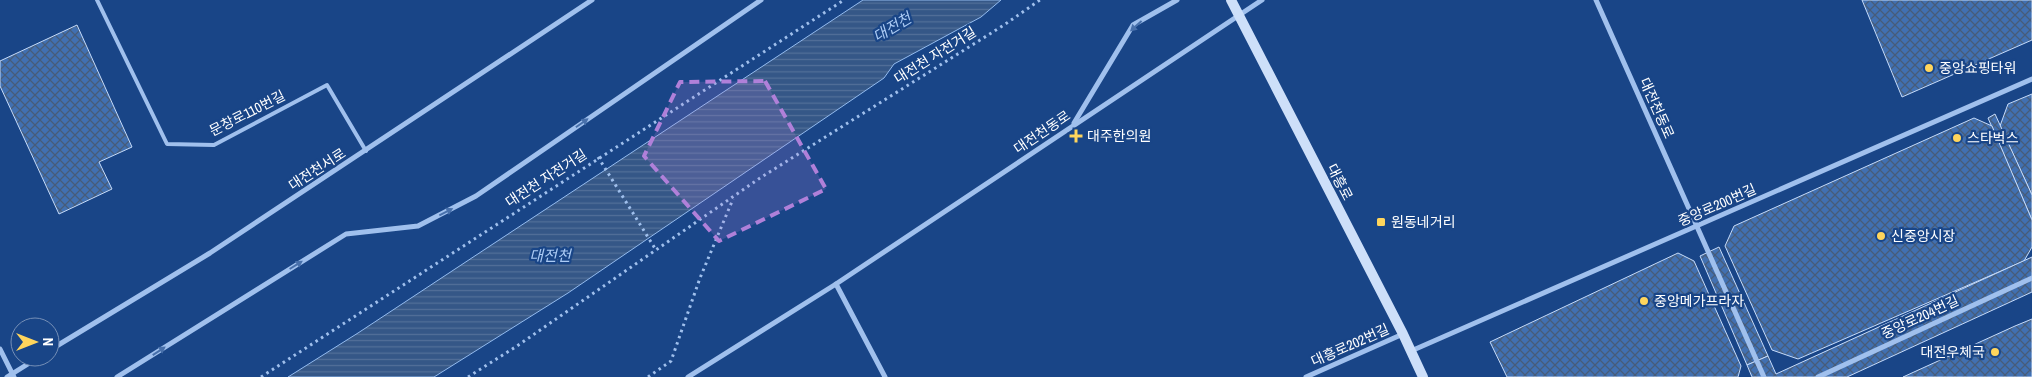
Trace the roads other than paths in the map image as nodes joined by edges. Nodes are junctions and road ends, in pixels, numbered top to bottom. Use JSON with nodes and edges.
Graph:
{"nodes":[{"id":1,"x":97,"y":0,"type":"edge"},
{"id":2,"x":592,"y":0,"type":"edge"},
{"id":3,"x":761,"y":0,"type":"edge"},
{"id":4,"x":1177,"y":0,"type":"edge"},
{"id":5,"x":1231,"y":0,"type":"edge"},
{"id":6,"x":1262,"y":0,"type":"edge"},
{"id":7,"x":1596,"y":0,"type":"edge"},
{"id":8,"x":1238,"y":16,"type":"junction"},
{"id":9,"x":2032,"y":79,"type":"edge"},
{"id":10,"x":1073,"y":124,"type":"junction"},
{"id":11,"x":366,"y":151,"type":"junction"},
{"id":12,"x":1697,"y":226,"type":"junction"},
{"id":13,"x":2032,"y":278,"type":"edge"},
{"id":14,"x":836,"y":284,"type":"junction"},
{"id":15,"x":1404,"y":334,"type":"junction"},
{"id":16,"x":60,"y":344,"type":"edge"},
{"id":17,"x":0,"y":349,"type":"edge"},
{"id":18,"x":1411,"y":351,"type":"junction"},
{"id":19,"x":24,"y":367,"type":"edge"},
{"id":20,"x":11,"y":376,"type":"edge"},
{"id":21,"x":117,"y":377,"type":"edge"},
{"id":22,"x":688,"y":377,"type":"edge"},
{"id":23,"x":885,"y":377,"type":"edge"},
{"id":24,"x":1306,"y":377,"type":"edge"},
{"id":25,"x":1423,"y":377,"type":"edge"},
{"id":26,"x":1764,"y":377,"type":"edge"},
{"id":27,"x":1818,"y":377,"type":"edge"}],
"edges":[{"from":1,"to":11,"type":"lane","name":"문창로110번길"},
{"from":2,"to":11,"type":"street","name":"대전천서로"},
{"from":21,"to":3,"type":"street","one_way":true},
{"from":4,"to":10,"type":"street","one_way":true},
{"from":5,"to":8,"type":"main road","name":"대흥로"},
{"from":6,"to":8,"type":"street","name":"대전천동로"},
{"from":7,"to":12,"type":"street","name":"대전천동로"},
{"from":8,"to":10,"type":"street","name":"대전천동로"},
{"from":8,"to":15,"type":"main road","name":"대흥로"},
{"from":9,"to":12,"type":"street","name":"중앙로200번길"},
{"from":10,"to":14,"type":"street","name":"대전천동로"},
{"from":11,"to":16,"type":"street","name":"대전천서로"},
{"from":12,"to":18,"type":"street","name":"중앙로200번길"},
{"from":12,"to":26,"type":"street","name":"대전천동로"},
{"from":13,"to":27,"type":"street","name":"중앙로204번길"},
{"from":14,"to":22,"type":"street","name":"대전천동로"},
{"from":14,"to":23,"type":"street"},
{"from":15,"to":18,"type":"main road","name":"대흥로"},
{"from":15,"to":24,"type":"street","name":"대흥로202번길"},
{"from":17,"to":20,"type":"street"},
{"from":18,"to":25,"type":"main road","name":"대흥로"},
{"from":19,"to":20,"type":"street"}]}
